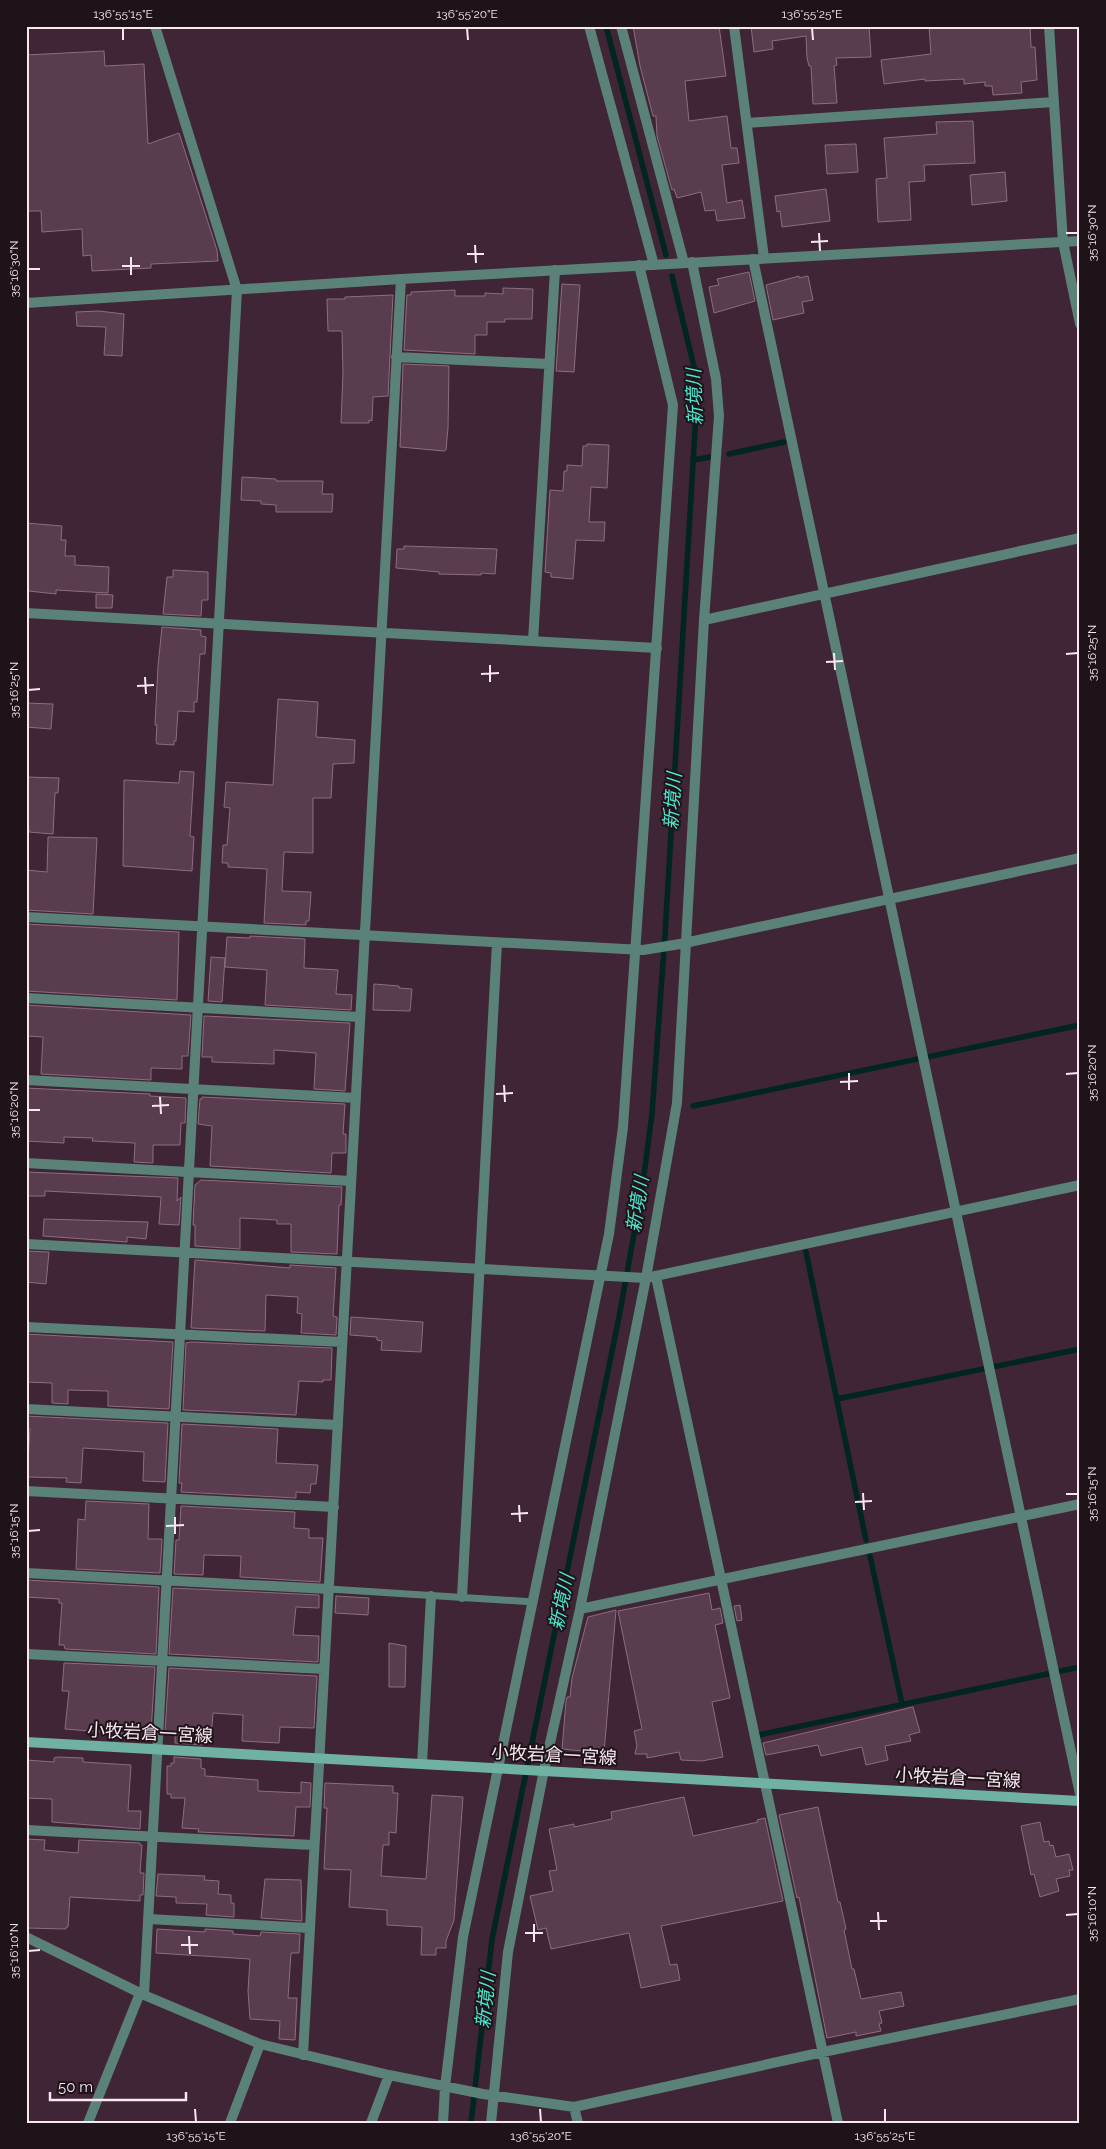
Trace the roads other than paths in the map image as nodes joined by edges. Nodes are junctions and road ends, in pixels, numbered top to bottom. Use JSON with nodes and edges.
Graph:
{"nodes":[{"id":1,"x":155,"y":26,"type":"edge"},
{"id":2,"x":589,"y":26,"type":"edge"},
{"id":3,"x":621,"y":26,"type":"edge"},
{"id":4,"x":734,"y":26,"type":"edge"},
{"id":5,"x":1049,"y":26,"type":"edge"},
{"id":6,"x":1054,"y":102,"type":"junction"},
{"id":7,"x":747,"y":123,"type":"junction"},
{"id":8,"x":1080,"y":241,"type":"edge"},
{"id":9,"x":1063,"y":242,"type":"junction"},
{"id":10,"x":764,"y":258,"type":"junction"},
{"id":11,"x":753,"y":259,"type":"junction"},
{"id":12,"x":688,"y":263,"type":"junction"},
{"id":13,"x":654,"y":264,"type":"junction"},
{"id":14,"x":639,"y":265,"type":"junction"},
{"id":15,"x":554,"y":270,"type":"junction"},
{"id":16,"x":401,"y":279,"type":"junction"},
{"id":17,"x":237,"y":290,"type":"junction"},
{"id":18,"x":26,"y":303,"type":"edge"},
{"id":19,"x":1080,"y":324,"type":"edge"},
{"id":20,"x":396,"y":357,"type":"junction"},
{"id":21,"x":549,"y":364,"type":"junction"},
{"id":22,"x":1080,"y":538,"type":"edge"},
{"id":23,"x":825,"y":594,"type":"junction"},
{"id":24,"x":26,"y":613,"type":"edge"},
{"id":25,"x":704,"y":620,"type":"junction"},
{"id":26,"x":218,"y":625,"type":"junction"},
{"id":27,"x":381,"y":633,"type":"junction"},
{"id":28,"x":533,"y":641,"type":"junction"},
{"id":29,"x":657,"y":648,"type":"junction"},
{"id":30,"x":1080,"y":858,"type":"edge"},
{"id":31,"x":888,"y":899,"type":"junction"},
{"id":32,"x":26,"y":917,"type":"edge"},
{"id":33,"x":203,"y":926,"type":"junction"},
{"id":34,"x":365,"y":936,"type":"junction"},
{"id":35,"x":497,"y":942,"type":"junction"},
{"id":36,"x":683,"y":943,"type":"junction"},
{"id":37,"x":640,"y":950,"type":"junction"},
{"id":38,"x":26,"y":998,"type":"edge"},
{"id":39,"x":199,"y":1008,"type":"junction"},
{"id":40,"x":360,"y":1017,"type":"junction"},
{"id":41,"x":26,"y":1080,"type":"edge"},
{"id":42,"x":194,"y":1089,"type":"junction"},
{"id":43,"x":356,"y":1098,"type":"junction"},
{"id":44,"x":26,"y":1162,"type":"edge"},
{"id":45,"x":190,"y":1172,"type":"junction"},
{"id":46,"x":351,"y":1181,"type":"junction"},
{"id":47,"x":1080,"y":1185,"type":"edge"},
{"id":48,"x":956,"y":1212,"type":"junction"},
{"id":49,"x":26,"y":1244,"type":"edge"},
{"id":50,"x":185,"y":1254,"type":"junction"},
{"id":51,"x":346,"y":1263,"type":"junction"},
{"id":52,"x":480,"y":1270,"type":"junction"},
{"id":53,"x":603,"y":1277,"type":"junction"},
{"id":54,"x":647,"y":1278,"type":"junction"},
{"id":55,"x":26,"y":1327,"type":"edge"},
{"id":56,"x":181,"y":1334,"type":"junction"},
{"id":57,"x":342,"y":1342,"type":"junction"},
{"id":58,"x":26,"y":1409,"type":"edge"},
{"id":59,"x":176,"y":1417,"type":"junction"},
{"id":60,"x":338,"y":1425,"type":"junction"},
{"id":61,"x":26,"y":1491,"type":"edge"},
{"id":62,"x":172,"y":1498,"type":"junction"},
{"id":63,"x":1080,"y":1504,"type":"edge"},
{"id":64,"x":334,"y":1507,"type":"junction"},
{"id":65,"x":1022,"y":1516,"type":"junction"},
{"id":66,"x":26,"y":1573,"type":"edge"},
{"id":67,"x":722,"y":1579,"type":"junction"},
{"id":68,"x":167,"y":1580,"type":"junction"},
{"id":69,"x":329,"y":1589,"type":"junction"},
{"id":70,"x":431,"y":1596,"type":"junction"},
{"id":71,"x":462,"y":1598,"type":"junction"},
{"id":72,"x":534,"y":1602,"type":"junction"},
{"id":73,"x":580,"y":1609,"type":"junction"},
{"id":74,"x":26,"y":1654,"type":"edge"},
{"id":75,"x":163,"y":1661,"type":"junction"},
{"id":76,"x":324,"y":1670,"type":"junction"},
{"id":77,"x":26,"y":1742,"type":"edge"},
{"id":78,"x":158,"y":1751,"type":"junction"},
{"id":79,"x":318,"y":1758,"type":"junction"},
{"id":80,"x":422,"y":1764,"type":"junction"},
{"id":81,"x":502,"y":1768,"type":"junction"},
{"id":82,"x":542,"y":1770,"type":"junction"},
{"id":83,"x":766,"y":1782,"type":"junction"},
{"id":84,"x":1080,"y":1794,"type":"edge"},
{"id":85,"x":1080,"y":1801,"type":"edge"},
{"id":86,"x":26,"y":1830,"type":"edge"},
{"id":87,"x":153,"y":1837,"type":"junction"},
{"id":88,"x":313,"y":1845,"type":"junction"},
{"id":89,"x":149,"y":1919,"type":"junction"},
{"id":90,"x":309,"y":1928,"type":"junction"},
{"id":91,"x":26,"y":1937,"type":"edge"},
{"id":92,"x":142,"y":1994,"type":"junction"},
{"id":93,"x":1080,"y":1998,"type":"edge"},
{"id":94,"x":260,"y":2044,"type":"junction"},
{"id":95,"x":823,"y":2052,"type":"junction"},
{"id":96,"x":303,"y":2055,"type":"junction"},
{"id":97,"x":390,"y":2076,"type":"junction"},
{"id":98,"x":445,"y":2086,"type":"junction"},
{"id":99,"x":488,"y":2095,"type":"junction"},
{"id":100,"x":574,"y":2106,"type":"junction"},
{"id":101,"x":88,"y":2123,"type":"edge"},
{"id":102,"x":230,"y":2123,"type":"edge"},
{"id":103,"x":371,"y":2123,"type":"edge"},
{"id":104,"x":443,"y":2123,"type":"edge"},
{"id":105,"x":490,"y":2123,"type":"edge"},
{"id":106,"x":578,"y":2123,"type":"edge"},
{"id":107,"x":838,"y":2123,"type":"edge"}],
"edges":[{"from":1,"to":17,"type":"street"},
{"from":2,"to":13,"type":"street"},
{"from":3,"to":12,"type":"street"},
{"from":4,"to":7,"type":"street"},
{"from":5,"to":6,"type":"street"},
{"from":6,"to":7,"type":"street"},
{"from":6,"to":9,"type":"street"},
{"from":7,"to":10,"type":"street"},
{"from":8,"to":9,"type":"street"},
{"from":9,"to":10,"type":"street"},
{"from":9,"to":19,"type":"street"},
{"from":10,"to":11,"type":"street"},
{"from":11,"to":12,"type":"street"},
{"from":11,"to":23,"type":"street"},
{"from":12,"to":13,"type":"street"},
{"from":12,"to":25,"type":"street"},
{"from":13,"to":14,"type":"street"},
{"from":14,"to":15,"type":"street"},
{"from":14,"to":29,"type":"street"},
{"from":15,"to":16,"type":"street"},
{"from":15,"to":21,"type":"street"},
{"from":16,"to":17,"type":"street"},
{"from":16,"to":20,"type":"street"},
{"from":17,"to":18,"type":"street"},
{"from":17,"to":26,"type":"street"},
{"from":20,"to":21,"type":"street"},
{"from":20,"to":27,"type":"street"},
{"from":21,"to":28,"type":"street"},
{"from":22,"to":23,"type":"street"},
{"from":23,"to":25,"type":"street"},
{"from":23,"to":31,"type":"street"},
{"from":24,"to":26,"type":"street"},
{"from":25,"to":36,"type":"street"},
{"from":26,"to":27,"type":"street"},
{"from":26,"to":33,"type":"street"},
{"from":27,"to":28,"type":"street"},
{"from":27,"to":34,"type":"street"},
{"from":28,"to":29,"type":"street"},
{"from":29,"to":37,"type":"street"},
{"from":30,"to":31,"type":"street"},
{"from":31,"to":36,"type":"street"},
{"from":31,"to":48,"type":"street"},
{"from":32,"to":33,"type":"street"},
{"from":33,"to":34,"type":"street"},
{"from":33,"to":39,"type":"street"},
{"from":34,"to":35,"type":"street"},
{"from":34,"to":40,"type":"street"},
{"from":35,"to":37,"type":"street"},
{"from":35,"to":52,"type":"street"},
{"from":36,"to":37,"type":"street"},
{"from":36,"to":54,"type":"street"},
{"from":37,"to":53,"type":"street"},
{"from":38,"to":39,"type":"street"},
{"from":39,"to":40,"type":"street"},
{"from":39,"to":42,"type":"street"},
{"from":40,"to":43,"type":"street"},
{"from":41,"to":42,"type":"street"},
{"from":42,"to":43,"type":"street"},
{"from":42,"to":45,"type":"street"},
{"from":43,"to":46,"type":"street"},
{"from":44,"to":45,"type":"street"},
{"from":45,"to":46,"type":"street"},
{"from":45,"to":50,"type":"street"},
{"from":46,"to":51,"type":"street"},
{"from":47,"to":48,"type":"street"},
{"from":48,"to":54,"type":"street"},
{"from":48,"to":65,"type":"street"},
{"from":49,"to":50,"type":"street"},
{"from":50,"to":51,"type":"street"},
{"from":50,"to":56,"type":"street"},
{"from":51,"to":52,"type":"street"},
{"from":51,"to":57,"type":"street"},
{"from":52,"to":53,"type":"street"},
{"from":52,"to":71,"type":"street"},
{"from":53,"to":54,"type":"street"},
{"from":53,"to":72,"type":"street"},
{"from":54,"to":67,"type":"street"},
{"from":54,"to":73,"type":"street"},
{"from":55,"to":56,"type":"street"},
{"from":56,"to":57,"type":"street"},
{"from":56,"to":59,"type":"street"},
{"from":57,"to":60,"type":"street"},
{"from":58,"to":59,"type":"street"},
{"from":59,"to":60,"type":"street"},
{"from":59,"to":62,"type":"street"},
{"from":60,"to":64,"type":"street"},
{"from":61,"to":62,"type":"street"},
{"from":62,"to":64,"type":"street"},
{"from":62,"to":68,"type":"street"},
{"from":63,"to":65,"type":"street"},
{"from":64,"to":69,"type":"street"},
{"from":65,"to":67,"type":"street"},
{"from":65,"to":84,"type":"street"},
{"from":66,"to":68,"type":"street"},
{"from":67,"to":73,"type":"street"},
{"from":67,"to":83,"type":"street"},
{"from":68,"to":69,"type":"street"},
{"from":68,"to":75,"type":"street"},
{"from":69,"to":70,"type":"lane"},
{"from":69,"to":76,"type":"street"},
{"from":70,"to":71,"type":"lane"},
{"from":70,"to":80,"type":"street"},
{"from":71,"to":72,"type":"lane"},
{"from":72,"to":81,"type":"street"},
{"from":73,"to":82,"type":"street"},
{"from":74,"to":75,"type":"street"},
{"from":75,"to":76,"type":"street"},
{"from":75,"to":78,"type":"street"},
{"from":76,"to":79,"type":"street"},
{"from":77,"to":78,"type":"main road","name":"小牧岩倉一宮線"},
{"from":78,"to":79,"type":"main road","name":"小牧岩倉一宮線"},
{"from":78,"to":87,"type":"street"},
{"from":79,"to":80,"type":"main road","name":"小牧岩倉一宮線"},
{"from":79,"to":88,"type":"street"},
{"from":80,"to":81,"type":"main road","name":"小牧岩倉一宮線"},
{"from":81,"to":82,"type":"main road","name":"小牧岩倉一宮線"},
{"from":81,"to":98,"type":"street"},
{"from":82,"to":83,"type":"main road","name":"小牧岩倉一宮線"},
{"from":82,"to":99,"type":"street"},
{"from":83,"to":85,"type":"main road","name":"小牧岩倉一宮線"},
{"from":83,"to":95,"type":"street"},
{"from":86,"to":87,"type":"street"},
{"from":87,"to":88,"type":"street"},
{"from":87,"to":89,"type":"street"},
{"from":88,"to":90,"type":"street"},
{"from":89,"to":90,"type":"street"},
{"from":89,"to":92,"type":"street"},
{"from":90,"to":96,"type":"street"},
{"from":91,"to":92,"type":"street"},
{"from":92,"to":94,"type":"street"},
{"from":92,"to":101,"type":"street"},
{"from":93,"to":95,"type":"street"},
{"from":94,"to":96,"type":"street"},
{"from":94,"to":102,"type":"street"},
{"from":95,"to":100,"type":"street"},
{"from":95,"to":107,"type":"street"},
{"from":96,"to":97,"type":"street"},
{"from":97,"to":98,"type":"street"},
{"from":97,"to":103,"type":"street"},
{"from":98,"to":99,"type":"street"},
{"from":98,"to":104,"type":"street"},
{"from":99,"to":100,"type":"street"},
{"from":99,"to":105,"type":"street"},
{"from":100,"to":106,"type":"street"}]}
